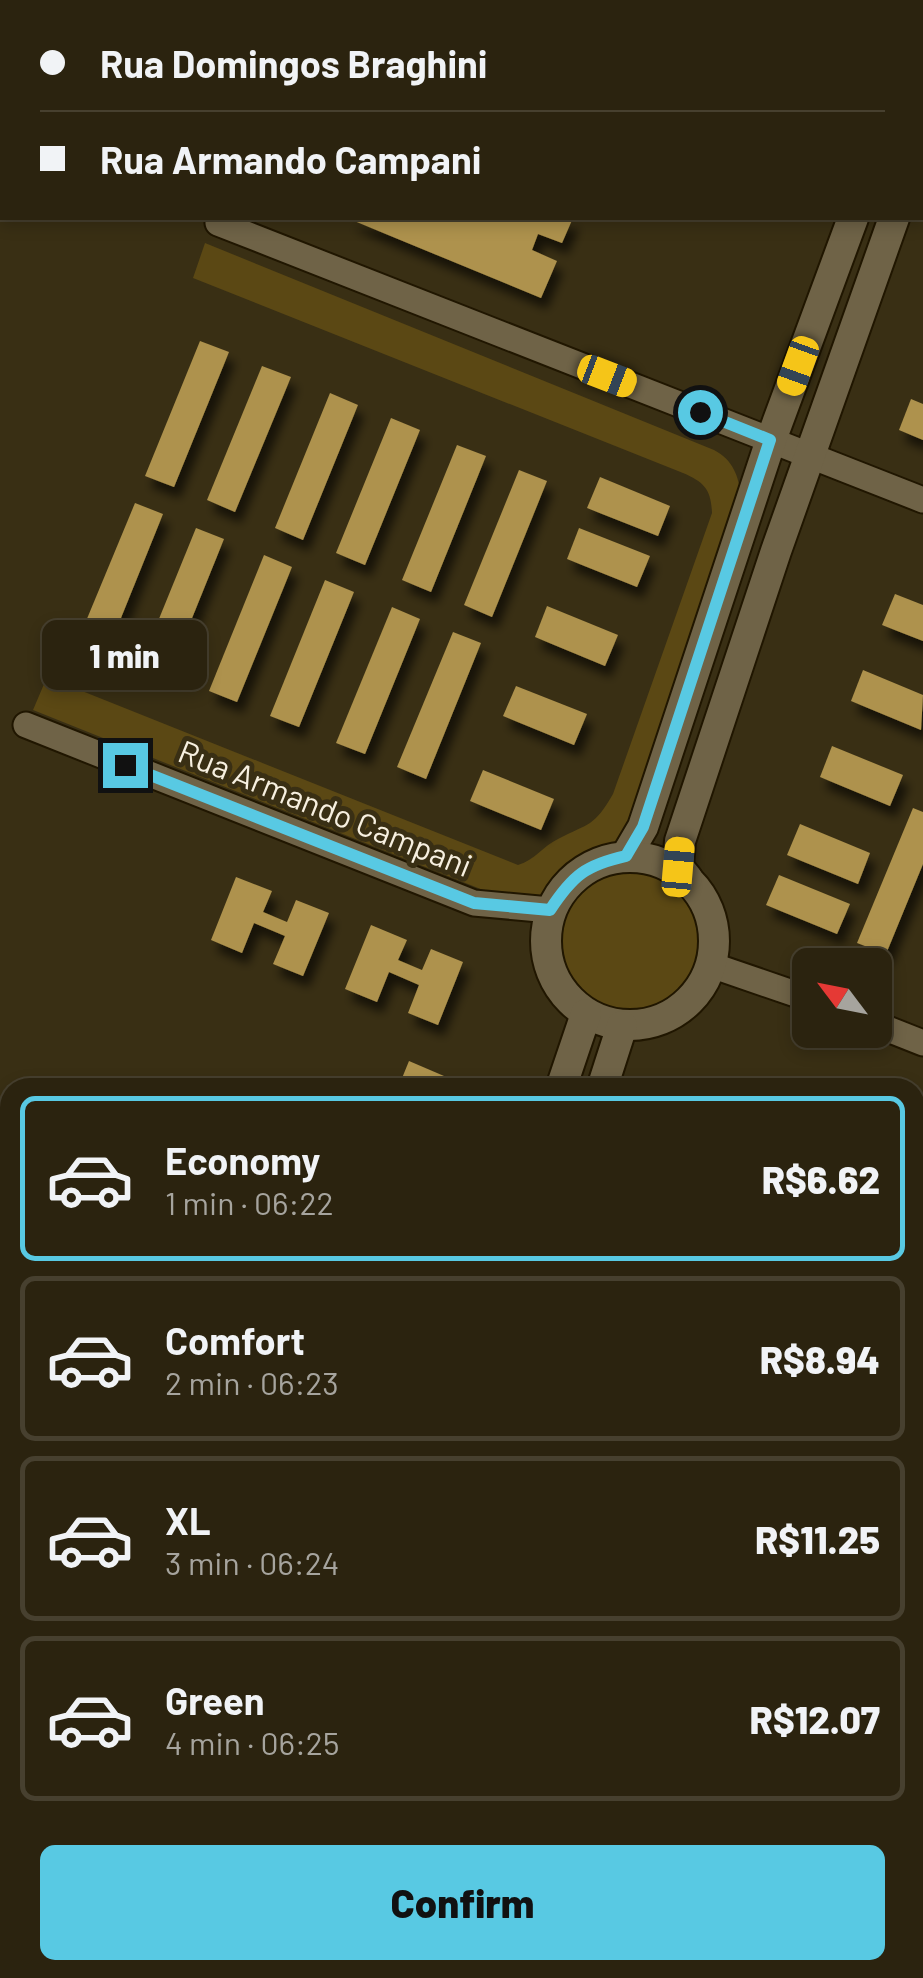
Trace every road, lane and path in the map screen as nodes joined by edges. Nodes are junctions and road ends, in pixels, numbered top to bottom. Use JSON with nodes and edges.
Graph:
{"nodes":[{"id":1,"x":852,"y":220,"type":"edge"},
{"id":2,"x":893,"y":220,"type":"edge"},
{"id":3,"x":218,"y":223,"type":"dead end"},
{"id":4,"x":770,"y":440,"type":"junction"},
{"id":5,"x":812,"y":456,"type":"junction"},
{"id":6,"x":923,"y":500,"type":"edge"},
{"id":7,"x":26,"y":725,"type":"dead end"},
{"id":8,"x":626,"y":856,"type":"junction"},
{"id":9,"x":687,"y":878,"type":"junction"},
{"id":10,"x":550,"y":910,"type":"junction"},
{"id":11,"x":711,"y":966,"type":"junction"},
{"id":12,"x":792,"y":993,"type":"edge"},
{"id":13,"x":586,"y":1014,"type":"junction"},
{"id":14,"x":622,"y":1026,"type":"junction"},
{"id":15,"x":892,"y":1031,"type":"edge"},
{"id":16,"x":923,"y":1043,"type":"edge"},
{"id":17,"x":564,"y":1078,"type":"edge"},
{"id":18,"x":605,"y":1078,"type":"edge"}],
"edges":[{"from":1,"to":4,"type":"street"},
{"from":2,"to":5,"type":"street"},
{"from":3,"to":4,"type":"street"},
{"from":4,"to":5,"type":"street"},
{"from":4,"to":8,"type":"street"},
{"from":5,"to":6,"type":"street"},
{"from":5,"to":9,"type":"street"},
{"from":7,"to":10,"type":"street","name":"Rua Armando Campani"},
{"from":8,"to":9,"type":"street"},
{"from":8,"to":10,"type":"street"},
{"from":9,"to":11,"type":"street"},
{"from":10,"to":13,"type":"street"},
{"from":11,"to":12,"type":"street"},
{"from":11,"to":14,"type":"street"},
{"from":13,"to":14,"type":"street"},
{"from":13,"to":17,"type":"street"},
{"from":14,"to":18,"type":"street"},
{"from":15,"to":16,"type":"street"}]}
